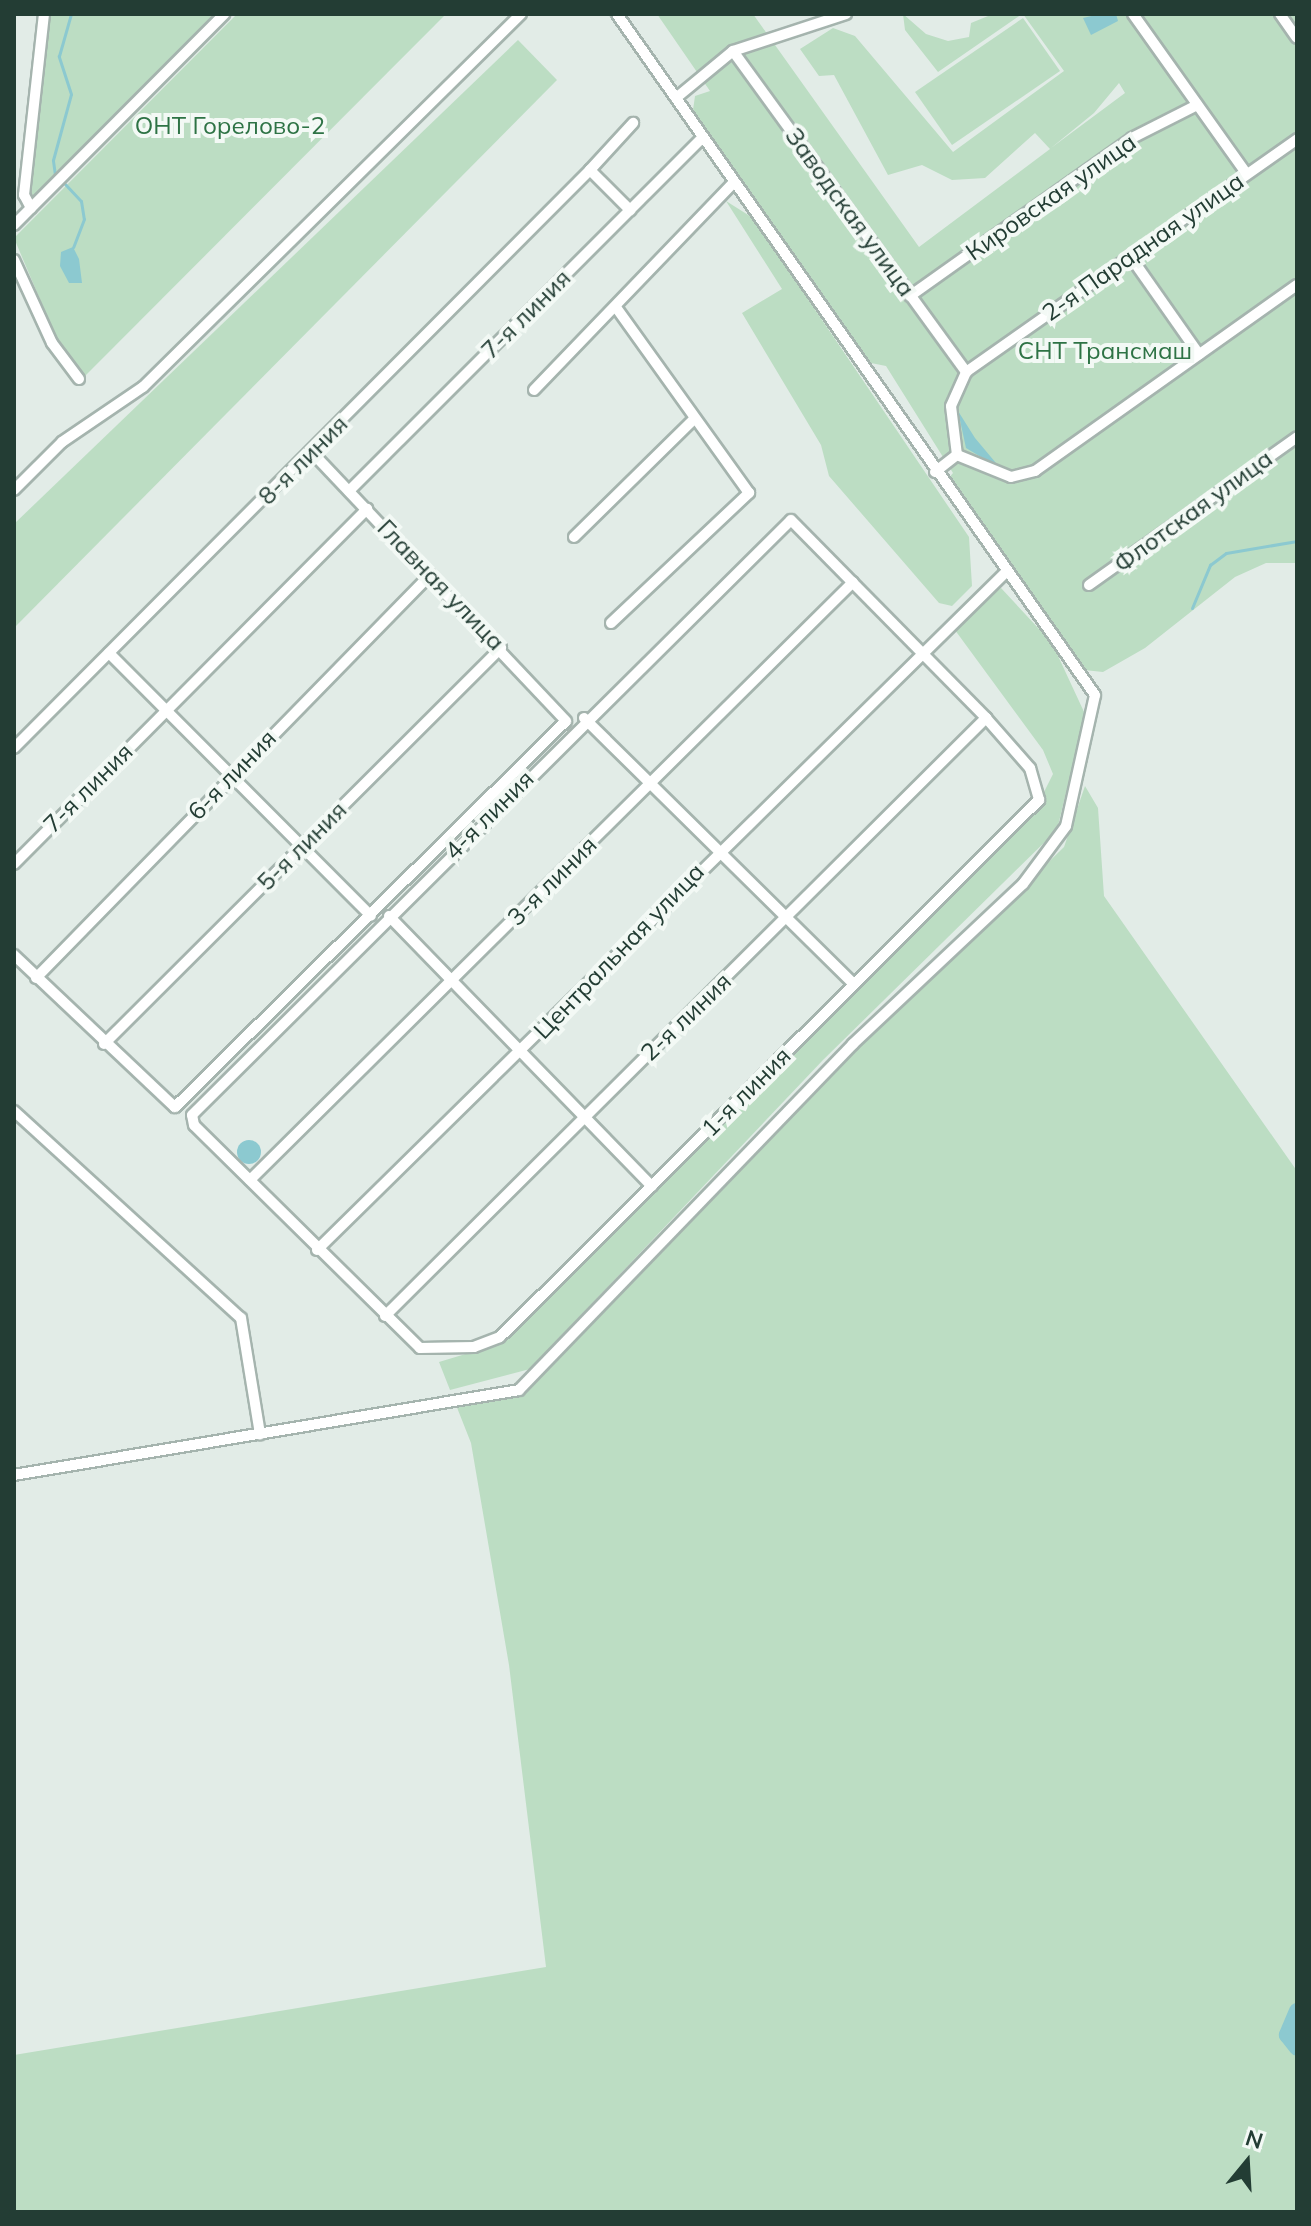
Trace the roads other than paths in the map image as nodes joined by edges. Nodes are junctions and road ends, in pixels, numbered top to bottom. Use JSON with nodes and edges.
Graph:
{"nodes":[{"id":1,"x":44,"y":14,"type":"edge"},
{"id":2,"x":224,"y":14,"type":"edge"},
{"id":3,"x":521,"y":14,"type":"edge"},
{"id":4,"x":617,"y":14,"type":"edge"},
{"id":5,"x":846,"y":14,"type":"edge"},
{"id":6,"x":1133,"y":14,"type":"edge"},
{"id":7,"x":1280,"y":14,"type":"edge"},
{"id":8,"x":1297,"y":38,"type":"edge"},
{"id":9,"x":733,"y":51,"type":"junction"},
{"id":10,"x":676,"y":98,"type":"junction"},
{"id":11,"x":1197,"y":105,"type":"junction"},
{"id":12,"x":633,"y":123,"type":"dead end"},
{"id":13,"x":703,"y":137,"type":"junction"},
{"id":14,"x":1297,"y":139,"type":"edge"},
{"id":15,"x":590,"y":170,"type":"junction"},
{"id":16,"x":1246,"y":173,"type":"junction"},
{"id":17,"x":734,"y":182,"type":"junction"},
{"id":18,"x":31,"y":208,"type":"junction"},
{"id":19,"x":630,"y":210,"type":"junction"},
{"id":20,"x":14,"y":225,"type":"edge"},
{"id":21,"x":1130,"y":256,"type":"junction"},
{"id":22,"x":14,"y":260,"type":"edge"},
{"id":23,"x":1297,"y":285,"type":"edge"},
{"id":24,"x":910,"y":296,"type":"junction"},
{"id":25,"x":616,"y":307,"type":"junction"},
{"id":26,"x":1199,"y":354,"type":"junction"},
{"id":27,"x":966,"y":372,"type":"junction"},
{"id":28,"x":79,"y":379,"type":"dead end"},
{"id":29,"x":534,"y":390,"type":"dead end"},
{"id":30,"x":694,"y":419,"type":"junction"},
{"id":31,"x":1297,"y":437,"type":"edge"},
{"id":32,"x":312,"y":452,"type":"junction"},
{"id":33,"x":957,"y":455,"type":"junction"},
{"id":34,"x":935,"y":472,"type":"junction"},
{"id":35,"x":14,"y":490,"type":"edge"},
{"id":36,"x":349,"y":491,"type":"junction"},
{"id":37,"x":367,"y":509,"type":"junction"},
{"id":38,"x":574,"y":537,"type":"dead end"},
{"id":39,"x":1006,"y":572,"type":"junction"},
{"id":40,"x":430,"y":575,"type":"junction"},
{"id":41,"x":853,"y":582,"type":"junction"},
{"id":42,"x":1089,"y":585,"type":"dead end"},
{"id":43,"x":611,"y":623,"type":"dead end"},
{"id":44,"x":501,"y":648,"type":"junction"},
{"id":45,"x":920,"y":651,"type":"junction"},
{"id":46,"x":109,"y":653,"type":"junction"},
{"id":47,"x":168,"y":707,"type":"junction"},
{"id":48,"x":584,"y":718,"type":"junction"},
{"id":49,"x":986,"y":718,"type":"junction"},
{"id":50,"x":14,"y":748,"type":"edge"},
{"id":51,"x":234,"y":772,"type":"junction"},
{"id":52,"x":653,"y":781,"type":"junction"},
{"id":53,"x":302,"y":847,"type":"junction"},
{"id":54,"x":719,"y":848,"type":"junction"},
{"id":55,"x":14,"y":864,"type":"edge"},
{"id":56,"x":371,"y":916,"type":"junction"},
{"id":57,"x":389,"y":916,"type":"junction"},
{"id":58,"x":785,"y":919,"type":"junction"},
{"id":59,"x":14,"y":955,"type":"edge"},
{"id":60,"x":36,"y":978,"type":"junction"},
{"id":61,"x":451,"y":980,"type":"junction"},
{"id":62,"x":854,"y":984,"type":"junction"},
{"id":63,"x":104,"y":1044,"type":"junction"},
{"id":64,"x":521,"y":1051,"type":"junction"},
{"id":65,"x":14,"y":1111,"type":"edge"},
{"id":66,"x":586,"y":1112,"type":"junction"},
{"id":67,"x":250,"y":1180,"type":"junction"},
{"id":68,"x":652,"y":1186,"type":"junction"},
{"id":69,"x":317,"y":1250,"type":"junction"},
{"id":70,"x":385,"y":1316,"type":"junction"},
{"id":71,"x":260,"y":1434,"type":"junction"},
{"id":72,"x":14,"y":1475,"type":"edge"}],
"edges":[{"from":1,"to":18,"type":"street"},
{"from":2,"to":18,"type":"street"},
{"from":3,"to":35,"type":"street"},
{"from":4,"to":10,"type":"street"},
{"from":5,"to":9,"type":"street"},
{"from":6,"to":11,"type":"street"},
{"from":7,"to":8,"type":"street"},
{"from":9,"to":10,"type":"street"},
{"from":9,"to":24,"type":"street","name":"Заводская улица"},
{"from":10,"to":13,"type":"street"},
{"from":11,"to":16,"type":"street"},
{"from":11,"to":24,"type":"street","name":"Кировская улица"},
{"from":12,"to":15,"type":"street","name":"8-я линия"},
{"from":13,"to":17,"type":"street"},
{"from":13,"to":19,"type":"street","name":"7-я линия"},
{"from":14,"to":16,"type":"street","name":"2-я Парадная улица"},
{"from":15,"to":19,"type":"street"},
{"from":15,"to":32,"type":"street","name":"8-я линия"},
{"from":16,"to":21,"type":"street","name":"2-я Парадная улица"},
{"from":17,"to":25,"type":"street"},
{"from":17,"to":34,"type":"street"},
{"from":18,"to":20,"type":"street"},
{"from":19,"to":36,"type":"street","name":"7-я линия"},
{"from":21,"to":26,"type":"street"},
{"from":21,"to":27,"type":"street","name":"2-я Парадная улица"},
{"from":22,"to":28,"type":"street"},
{"from":23,"to":26,"type":"street"},
{"from":24,"to":27,"type":"street","name":"Заводская улица"},
{"from":25,"to":29,"type":"street"},
{"from":25,"to":30,"type":"street"},
{"from":26,"to":33,"type":"street"},
{"from":27,"to":33,"type":"street"},
{"from":30,"to":38,"type":"street"},
{"from":30,"to":43,"type":"street"},
{"from":31,"to":42,"type":"street","name":"Флотская улица"},
{"from":32,"to":36,"type":"street","name":"Главная улица"},
{"from":32,"to":46,"type":"street","name":"8-я линия"},
{"from":33,"to":34,"type":"street"},
{"from":34,"to":39,"type":"street"},
{"from":36,"to":37,"type":"street","name":"Главная улица"},
{"from":37,"to":40,"type":"street","name":"Главная улица"},
{"from":37,"to":47,"type":"street","name":"7-я линия"},
{"from":39,"to":45,"type":"street","name":"Центральная улица"},
{"from":39,"to":71,"type":"street"},
{"from":40,"to":44,"type":"street","name":"Главная улица"},
{"from":40,"to":51,"type":"street","name":"6-я линия"},
{"from":41,"to":45,"type":"street"},
{"from":41,"to":48,"type":"street","name":"4-я линия"},
{"from":41,"to":52,"type":"street","name":"3-я линия"},
{"from":44,"to":53,"type":"street","name":"5-я линия"},
{"from":44,"to":56,"type":"street","name":"Главная улица"},
{"from":45,"to":49,"type":"street"},
{"from":45,"to":54,"type":"street","name":"Центральная улица"},
{"from":46,"to":47,"type":"street"},
{"from":46,"to":50,"type":"street","name":"8-я линия"},
{"from":47,"to":51,"type":"street"},
{"from":47,"to":55,"type":"street","name":"7-я линия"},
{"from":48,"to":52,"type":"street"},
{"from":48,"to":57,"type":"street","name":"4-я линия"},
{"from":49,"to":58,"type":"street","name":"2-я линия"},
{"from":49,"to":62,"type":"street","name":"1-я линия"},
{"from":51,"to":53,"type":"street"},
{"from":51,"to":60,"type":"street","name":"6-я линия"},
{"from":52,"to":54,"type":"street"},
{"from":52,"to":61,"type":"street","name":"3-я линия"},
{"from":53,"to":56,"type":"street"},
{"from":53,"to":63,"type":"street","name":"5-я линия"},
{"from":54,"to":58,"type":"street"},
{"from":54,"to":64,"type":"street","name":"Центральная улица"},
{"from":56,"to":63,"type":"street"},
{"from":57,"to":61,"type":"street"},
{"from":57,"to":67,"type":"street","name":"4-я линия"},
{"from":58,"to":62,"type":"street"},
{"from":58,"to":66,"type":"street","name":"2-я линия"},
{"from":59,"to":60,"type":"street"},
{"from":60,"to":63,"type":"street"},
{"from":61,"to":64,"type":"street"},
{"from":61,"to":67,"type":"street","name":"3-я линия"},
{"from":62,"to":68,"type":"street","name":"1-я линия"},
{"from":64,"to":66,"type":"street"},
{"from":64,"to":69,"type":"street","name":"Центральная улица"},
{"from":65,"to":71,"type":"street"},
{"from":66,"to":68,"type":"street"},
{"from":66,"to":70,"type":"street","name":"2-я линия"},
{"from":67,"to":69,"type":"street"},
{"from":68,"to":70,"type":"street","name":"1-я линия"},
{"from":69,"to":70,"type":"street"},
{"from":71,"to":72,"type":"street"}]}
